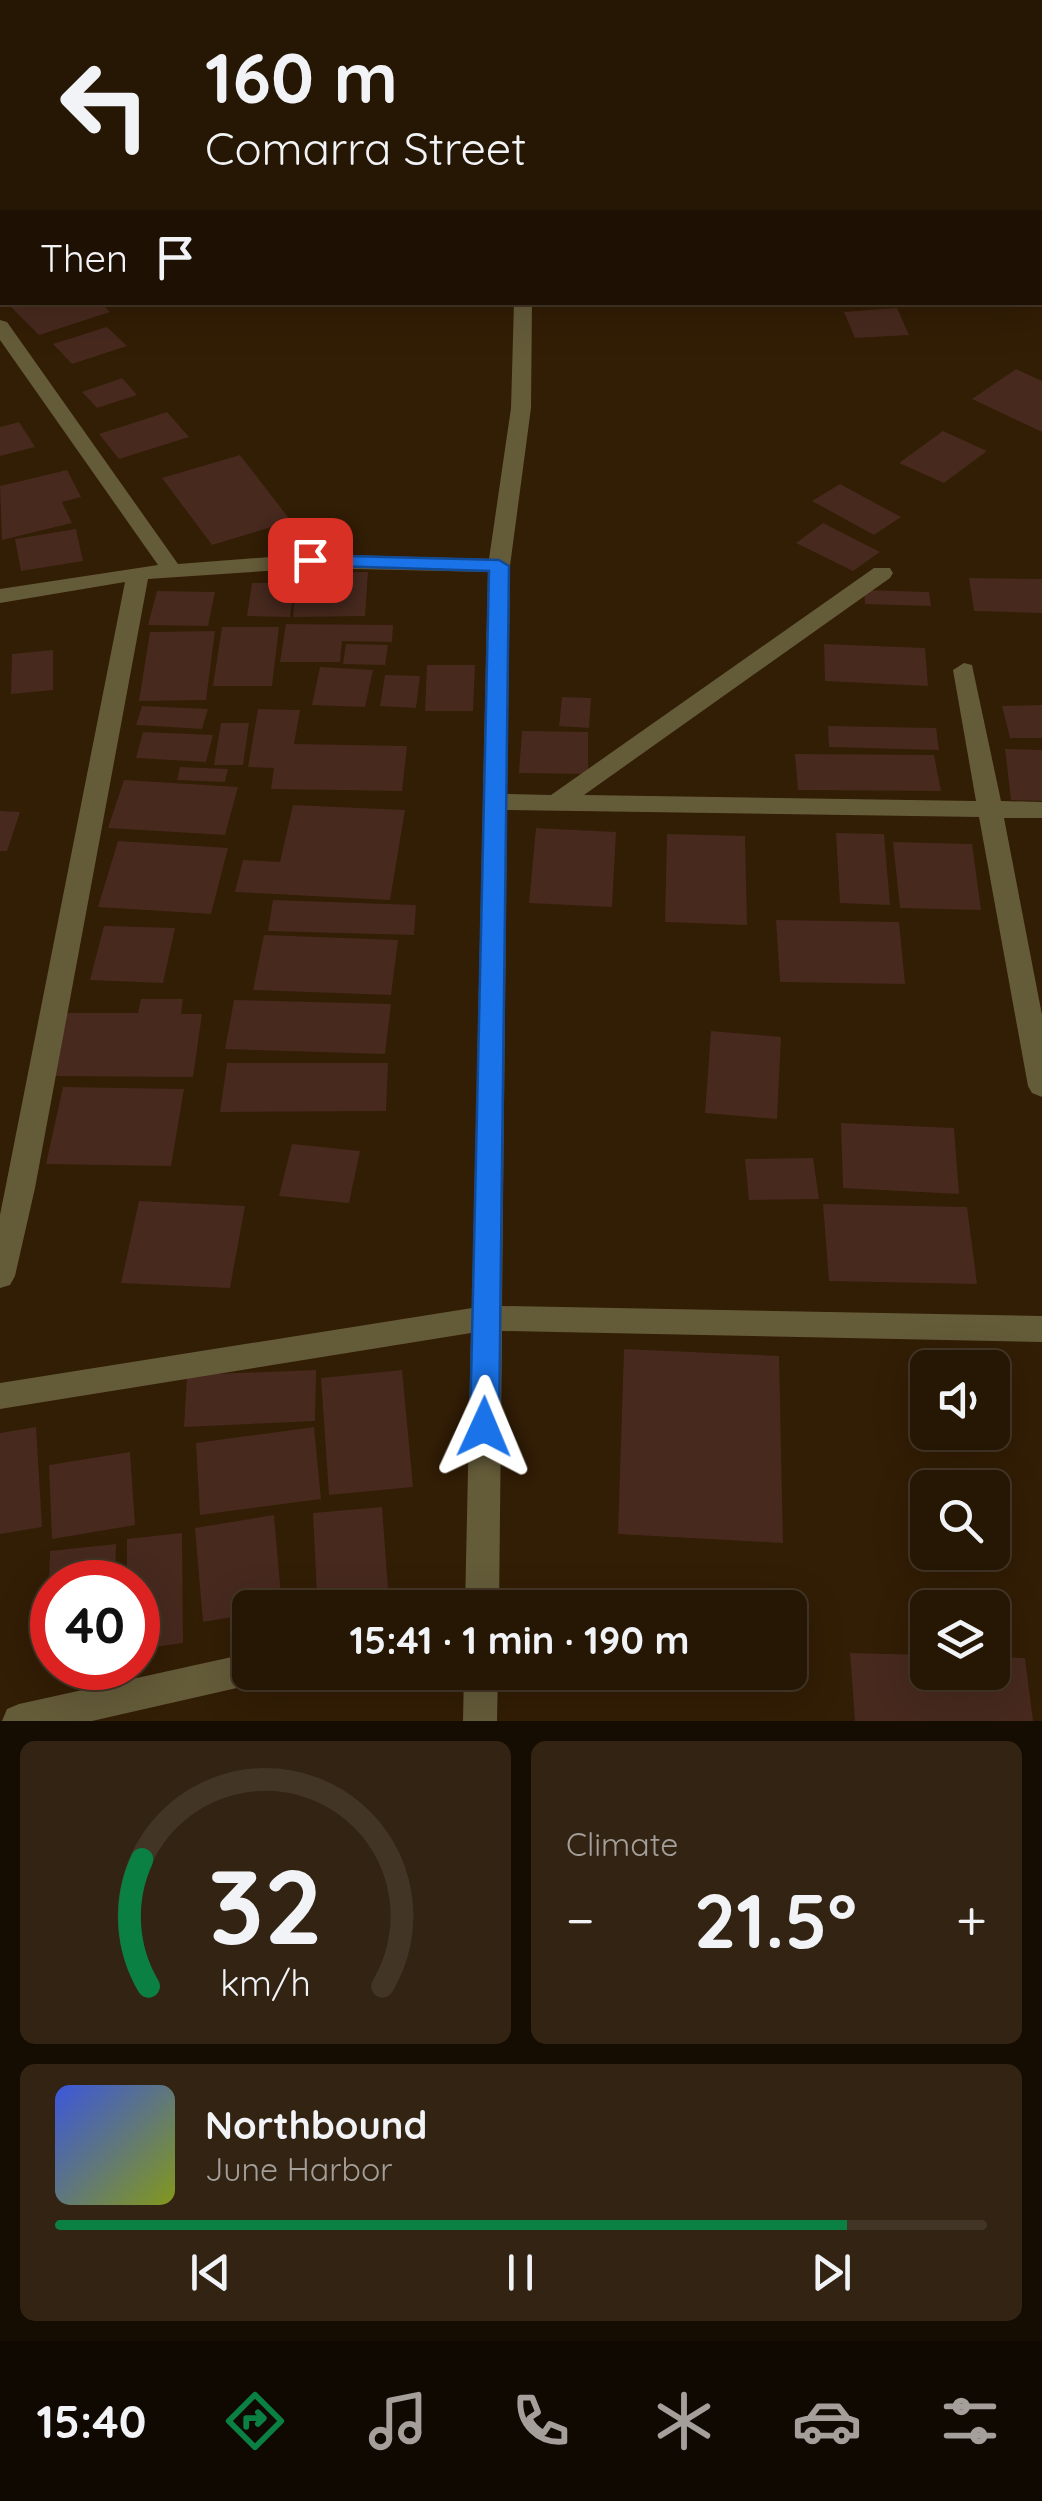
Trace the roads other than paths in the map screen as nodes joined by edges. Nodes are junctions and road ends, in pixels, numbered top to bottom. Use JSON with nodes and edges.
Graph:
{"nodes":[{"id":1,"x":524,"y":305,"type":"edge"},
{"id":2,"x":0,"y":326,"type":"edge"},
{"id":3,"x":499,"y":566,"type":"junction"},
{"id":4,"x":172,"y":570,"type":"junction"},
{"id":5,"x":138,"y":573,"type":"junction"},
{"id":6,"x":882,"y":573,"type":"dead end"},
{"id":7,"x":0,"y":596,"type":"edge"},
{"id":8,"x":964,"y":670,"type":"dead end"},
{"id":9,"x":498,"y":802,"type":"junction"},
{"id":10,"x":557,"y":802,"type":"junction"},
{"id":11,"x":993,"y":810,"type":"junction"},
{"id":12,"x":1042,"y":810,"type":"edge"},
{"id":13,"x":1042,"y":1086,"type":"edge"},
{"id":14,"x":0,"y":1276,"type":"edge"},
{"id":15,"x":486,"y":1318,"type":"junction"},
{"id":16,"x":1042,"y":1330,"type":"edge"},
{"id":17,"x":0,"y":1396,"type":"edge"},
{"id":18,"x":482,"y":1590,"type":"edge"},
{"id":19,"x":232,"y":1673,"type":"edge"},
{"id":20,"x":481,"y":1690,"type":"edge"},
{"id":21,"x":19,"y":1721,"type":"edge"},
{"id":22,"x":480,"y":1721,"type":"edge"}],
"edges":[{"from":1,"to":3,"type":"street"},
{"from":2,"to":4,"type":"street"},
{"from":3,"to":4,"type":"street"},
{"from":3,"to":9,"type":"street"},
{"from":4,"to":5,"type":"street"},
{"from":5,"to":7,"type":"street"},
{"from":5,"to":14,"type":"street"},
{"from":6,"to":10,"type":"street"},
{"from":8,"to":11,"type":"street"},
{"from":9,"to":10,"type":"street"},
{"from":9,"to":15,"type":"street"},
{"from":10,"to":11,"type":"street"},
{"from":11,"to":12,"type":"street"},
{"from":11,"to":13,"type":"street"},
{"from":15,"to":16,"type":"street"},
{"from":15,"to":17,"type":"street"},
{"from":15,"to":18,"type":"street"},
{"from":19,"to":21,"type":"street"},
{"from":20,"to":22,"type":"street"}]}
